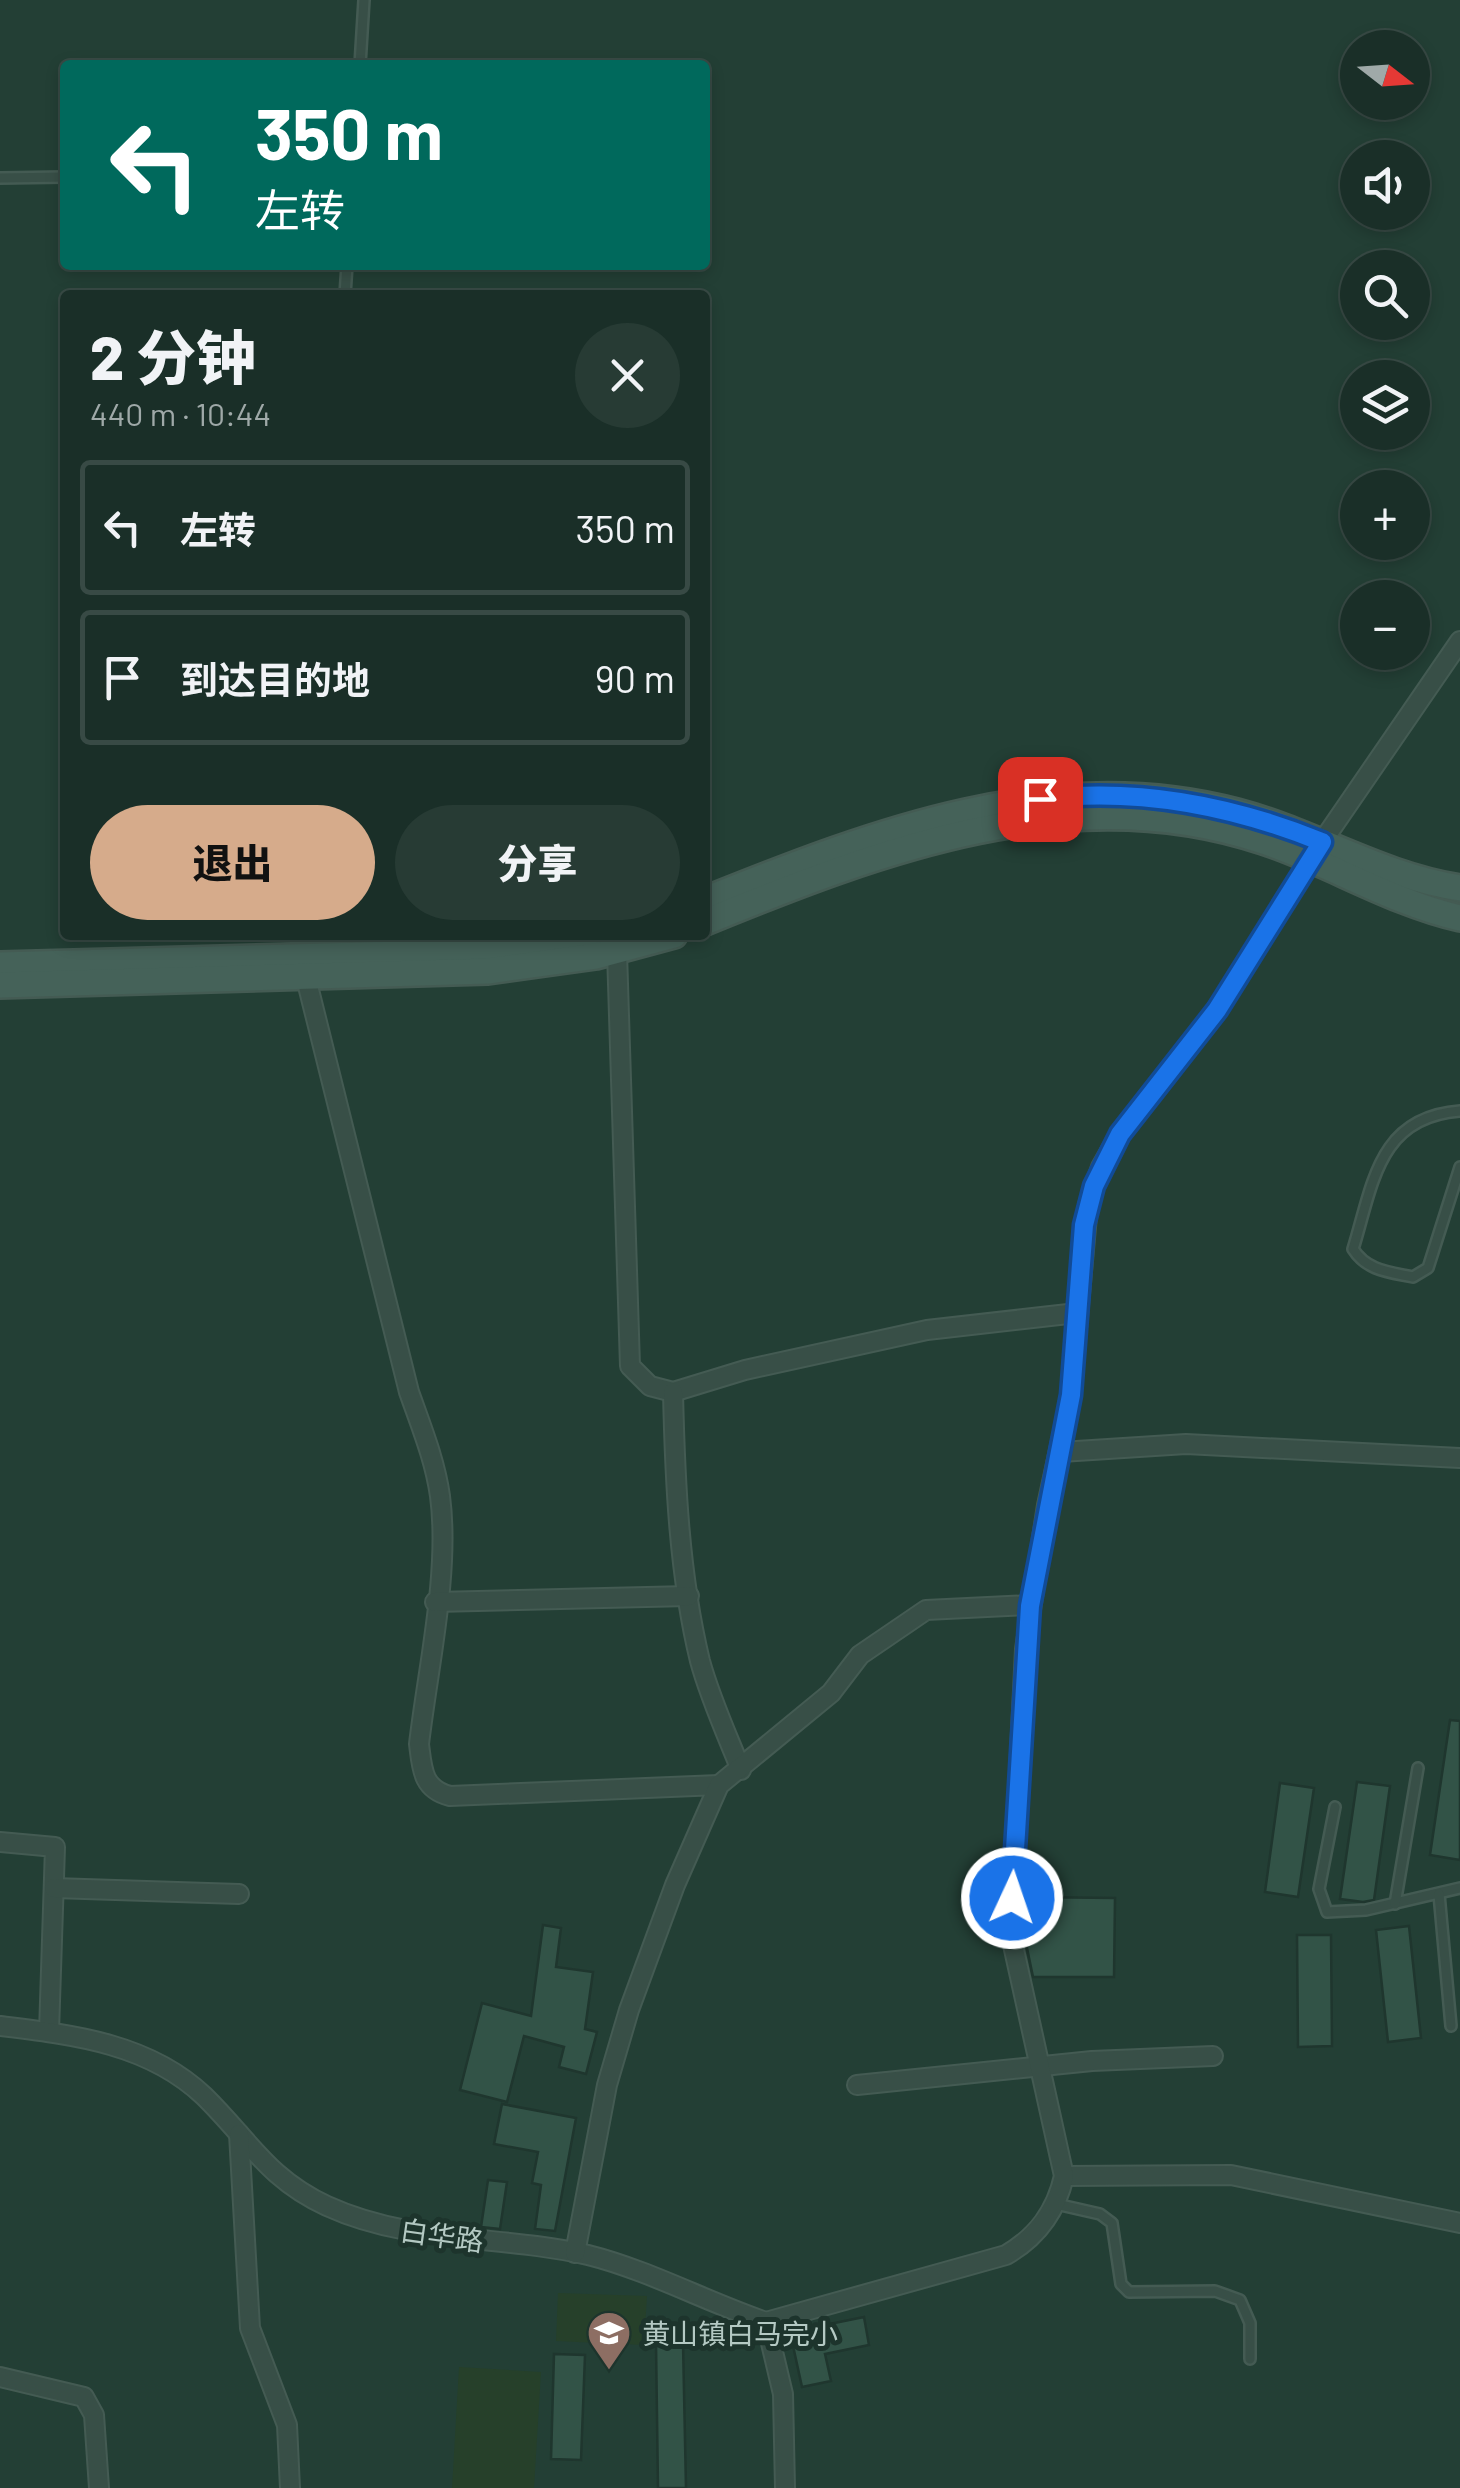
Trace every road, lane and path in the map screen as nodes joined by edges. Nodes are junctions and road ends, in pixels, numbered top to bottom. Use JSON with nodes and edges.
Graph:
{"nodes":[{"id":1,"x":364,"y":0,"type":"edge"},
{"id":2,"x":360,"y":60,"type":"edge"},
{"id":3,"x":60,"y":177,"type":"edge"},
{"id":4,"x":0,"y":178,"type":"edge"},
{"id":5,"x":1460,"y":641,"type":"edge"},
{"id":6,"x":1315,"y":851,"type":"junction"},
{"id":7,"x":1460,"y":888,"type":"edge"},
{"id":8,"x":710,"y":898,"type":"edge"},
{"id":9,"x":1460,"y":918,"type":"edge"},
{"id":10,"x":710,"y":920,"type":"edge"},
{"id":11,"x":554,"y":940,"type":"edge"},
{"id":12,"x":657,"y":940,"type":"edge"},
{"id":13,"x":616,"y":952,"type":"junction"},
{"id":14,"x":0,"y":964,"type":"edge"},
{"id":15,"x":306,"y":978,"type":"junction"},
{"id":16,"x":0,"y":986,"type":"edge"},
{"id":17,"x":1460,"y":1112,"type":"edge"},
{"id":18,"x":1460,"y":1166,"type":"edge"},
{"id":19,"x":1078,"y":1313,"type":"junction"},
{"id":20,"x":673,"y":1392,"type":"junction"},
{"id":21,"x":1060,"y":1452,"type":"junction"},
{"id":22,"x":1460,"y":1458,"type":"edge"},
{"id":23,"x":689,"y":1596,"type":"junction"},
{"id":24,"x":435,"y":1602,"type":"junction"},
{"id":25,"x":1030,"y":1606,"type":"junction"},
{"id":26,"x":1418,"y":1768,"type":"dead end"},
{"id":27,"x":741,"y":1770,"type":"junction"},
{"id":28,"x":719,"y":1784,"type":"junction"},
{"id":29,"x":1335,"y":1808,"type":"dead end"},
{"id":30,"x":0,"y":1842,"type":"edge"},
{"id":31,"x":54,"y":1888,"type":"junction"},
{"id":32,"x":1460,"y":1888,"type":"edge"},
{"id":33,"x":240,"y":1894,"type":"dead end"},
{"id":34,"x":1439,"y":1894,"type":"junction"},
{"id":35,"x":1395,"y":1904,"type":"junction"},
{"id":36,"x":0,"y":2026,"type":"edge"},
{"id":37,"x":1451,"y":2026,"type":"dead end"},
{"id":38,"x":50,"y":2032,"type":"junction"},
{"id":39,"x":1214,"y":2056,"type":"dead end"},
{"id":40,"x":1040,"y":2066,"type":"junction"},
{"id":41,"x":857,"y":2086,"type":"dead end"},
{"id":42,"x":238,"y":2134,"type":"junction"},
{"id":43,"x":1064,"y":2176,"type":"junction"},
{"id":44,"x":1056,"y":2204,"type":"junction"},
{"id":45,"x":1460,"y":2223,"type":"edge"},
{"id":46,"x":575,"y":2253,"type":"junction"},
{"id":47,"x":766,"y":2322,"type":"junction"},
{"id":48,"x":1250,"y":2359,"type":"dead end"},
{"id":49,"x":0,"y":2377,"type":"edge"},
{"id":50,"x":100,"y":2488,"type":"edge"},
{"id":51,"x":290,"y":2488,"type":"edge"},
{"id":52,"x":785,"y":2488,"type":"edge"}],
"edges":[{"from":1,"to":2,"type":"lane"},
{"from":3,"to":4,"type":"lane"},
{"from":5,"to":6,"type":"street"},
{"from":6,"to":7,"type":"street"},
{"from":6,"to":8,"type":"street"},
{"from":6,"to":9,"type":"street"},
{"from":6,"to":10,"type":"street"},
{"from":6,"to":19,"type":"street"},
{"from":11,"to":14,"type":"street"},
{"from":12,"to":13,"type":"street"},
{"from":13,"to":15,"type":"street"},
{"from":13,"to":20,"type":"street"},
{"from":15,"to":16,"type":"street"},
{"from":15,"to":24,"type":"street"},
{"from":17,"to":18,"type":"lane"},
{"from":19,"to":20,"type":"street"},
{"from":19,"to":21,"type":"street"},
{"from":20,"to":23,"type":"street"},
{"from":21,"to":22,"type":"street"},
{"from":21,"to":25,"type":"street"},
{"from":23,"to":24,"type":"street"},
{"from":23,"to":27,"type":"street"},
{"from":24,"to":28,"type":"street"},
{"from":25,"to":27,"type":"street"},
{"from":25,"to":40,"type":"street"},
{"from":26,"to":35,"type":"lane"},
{"from":27,"to":28,"type":"street"},
{"from":28,"to":46,"type":"street"},
{"from":29,"to":35,"type":"lane"},
{"from":30,"to":31,"type":"street"},
{"from":31,"to":33,"type":"street"},
{"from":31,"to":38,"type":"street"},
{"from":32,"to":34,"type":"lane"},
{"from":34,"to":35,"type":"lane"},
{"from":34,"to":37,"type":"lane"},
{"from":36,"to":38,"type":"street","name":"白华路"},
{"from":38,"to":42,"type":"street","name":"白华路"},
{"from":39,"to":40,"type":"street"},
{"from":40,"to":41,"type":"street"},
{"from":40,"to":43,"type":"street"},
{"from":42,"to":46,"type":"street","name":"白华路"},
{"from":42,"to":51,"type":"street"},
{"from":43,"to":44,"type":"street"},
{"from":43,"to":45,"type":"street"},
{"from":44,"to":47,"type":"street"},
{"from":44,"to":48,"type":"lane"},
{"from":46,"to":47,"type":"street","name":"白华路"},
{"from":47,"to":52,"type":"street"},
{"from":49,"to":50,"type":"street"}]}
